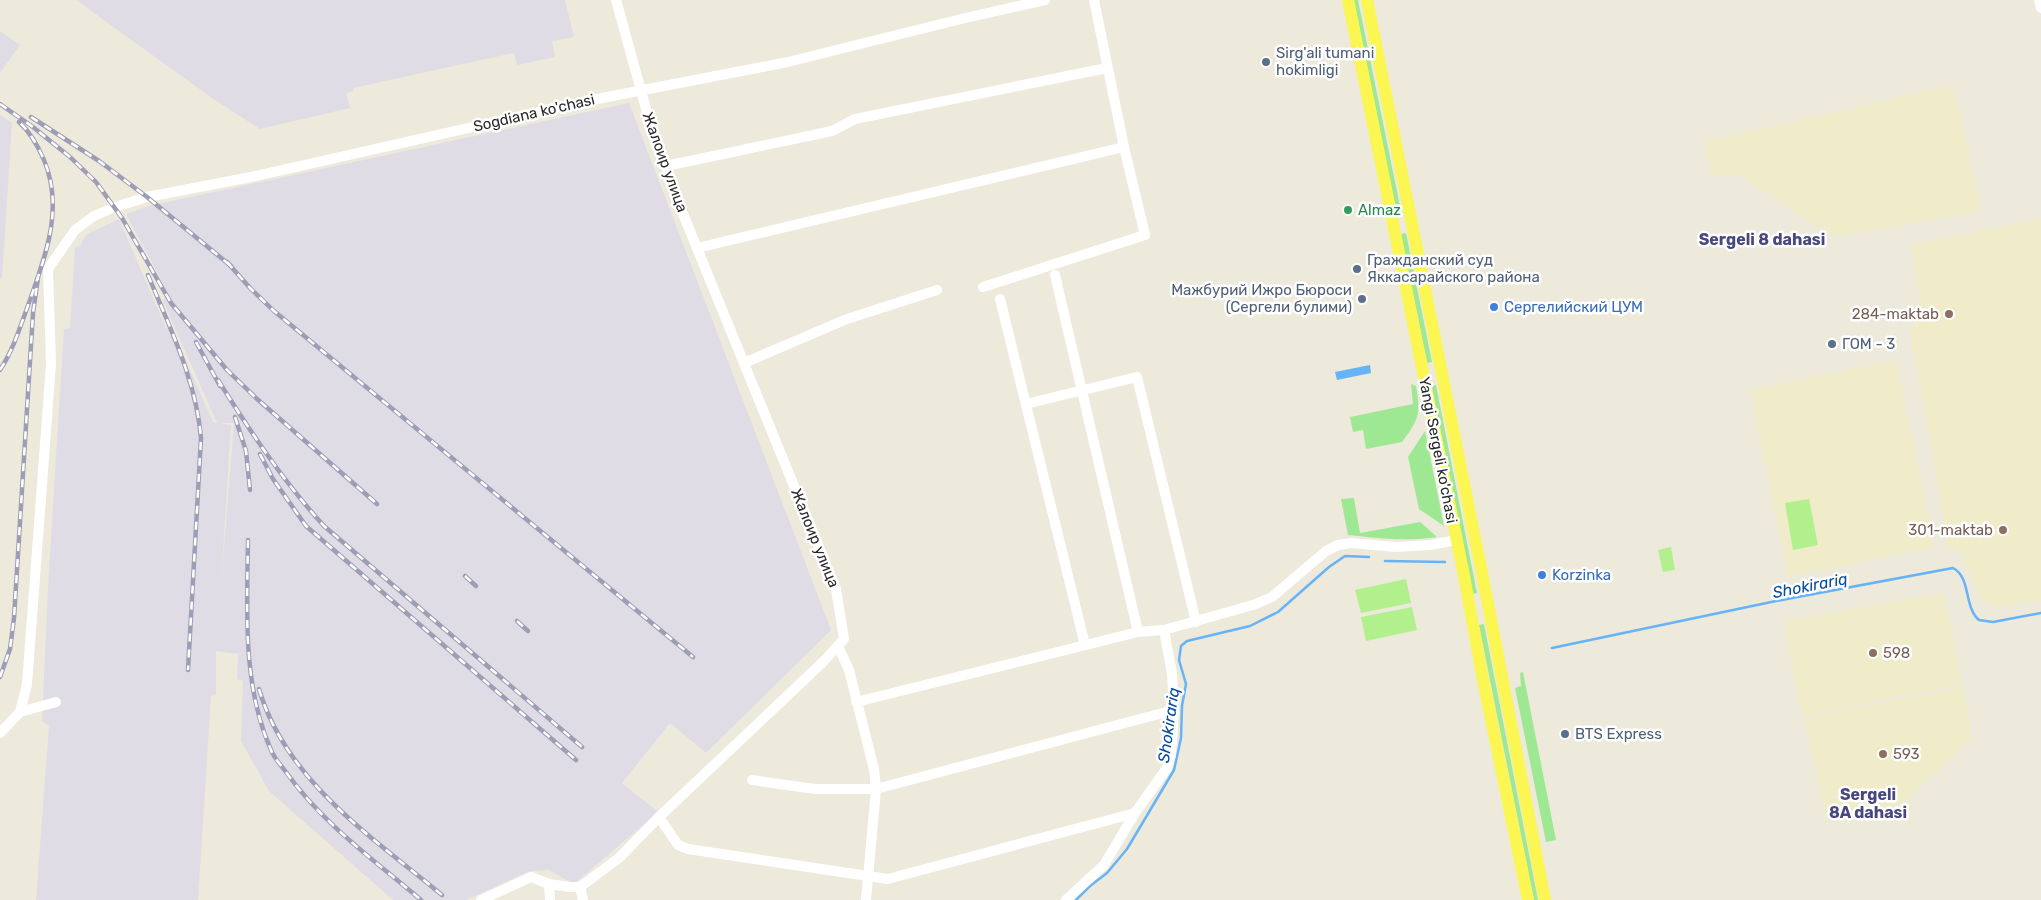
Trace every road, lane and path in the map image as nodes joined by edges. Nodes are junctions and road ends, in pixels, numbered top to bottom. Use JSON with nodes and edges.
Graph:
{"nodes":[{"id":1,"x":616,"y":0,"type":"edge"},
{"id":2,"x":1045,"y":0,"type":"edge"},
{"id":3,"x":1094,"y":0,"type":"edge"},
{"id":4,"x":1348,"y":0,"type":"edge"},
{"id":5,"x":1367,"y":0,"type":"edge"},
{"id":6,"x":2039,"y":0,"type":"edge"},
{"id":7,"x":2041,"y":8,"type":"edge"},
{"id":8,"x":1107,"y":68,"type":"junction"},
{"id":9,"x":640,"y":90,"type":"junction"},
{"id":10,"x":1124,"y":147,"type":"junction"},
{"id":11,"x":666,"y":166,"type":"junction"},
{"id":12,"x":1410,"y":212,"type":"junction"},
{"id":13,"x":1392,"y":216,"type":"junction"},
{"id":14,"x":697,"y":248,"type":"junction"},
{"id":15,"x":1055,"y":275,"type":"dead end"},
{"id":16,"x":983,"y":287,"type":"dead end"},
{"id":17,"x":937,"y":290,"type":"dead end"},
{"id":18,"x":1000,"y":299,"type":"dead end"},
{"id":19,"x":744,"y":363,"type":"junction"},
{"id":20,"x":1442,"y":374,"type":"junction"},
{"id":21,"x":1423,"y":378,"type":"junction"},
{"id":22,"x":1083,"y":390,"type":"junction"},
{"id":23,"x":1026,"y":404,"type":"junction"},
{"id":24,"x":1456,"y":540,"type":"junction"},
{"id":25,"x":1488,"y":608,"type":"junction"},
{"id":26,"x":1471,"y":613,"type":"junction"},
{"id":27,"x":1196,"y":622,"type":"junction"},
{"id":28,"x":1164,"y":630,"type":"junction"},
{"id":29,"x":1138,"y":632,"type":"junction"},
{"id":30,"x":1085,"y":645,"type":"junction"},
{"id":31,"x":838,"y":646,"type":"junction"},
{"id":32,"x":56,"y":702,"type":"dead end"},
{"id":33,"x":856,"y":702,"type":"junction"},
{"id":34,"x":1174,"y":710,"type":"junction"},
{"id":35,"x":20,"y":712,"type":"junction"},
{"id":36,"x":0,"y":733,"type":"edge"},
{"id":37,"x":752,"y":780,"type":"dead end"},
{"id":38,"x":876,"y":789,"type":"junction"},
{"id":39,"x":1135,"y":813,"type":"junction"},
{"id":40,"x":659,"y":817,"type":"junction"},
{"id":41,"x":868,"y":876,"type":"junction"},
{"id":42,"x":549,"y":884,"type":"junction"},
{"id":43,"x":580,"y":887,"type":"junction"},
{"id":44,"x":481,"y":900,"type":"edge"},
{"id":45,"x":550,"y":900,"type":"edge"},
{"id":46,"x":583,"y":900,"type":"edge"},
{"id":47,"x":866,"y":900,"type":"edge"},
{"id":48,"x":1066,"y":900,"type":"edge"},
{"id":49,"x":1528,"y":900,"type":"edge"},
{"id":50,"x":1545,"y":900,"type":"edge"}],
"edges":[{"from":1,"to":9,"type":"street","name":"Жалоир улица"},
{"from":2,"to":9,"type":"street","name":"Sogdiana ko'chasi"},
{"from":3,"to":8,"type":"street"},
{"from":4,"to":13,"type":"main road","name":"Yangi Sergeli ko'chasi"},
{"from":5,"to":12,"type":"main road","name":"Yangi Sergeli ko'chasi"},
{"from":6,"to":7,"type":"street"},
{"from":8,"to":10,"type":"street"},
{"from":8,"to":11,"type":"street"},
{"from":9,"to":11,"type":"street","name":"Жалоир улица"},
{"from":9,"to":35,"type":"street","name":"Sogdiana ko'chasi"},
{"from":10,"to":14,"type":"street"},
{"from":10,"to":16,"type":"street"},
{"from":11,"to":14,"type":"street","name":"Жалоир улица"},
{"from":12,"to":13,"type":"main road"},
{"from":12,"to":20,"type":"main road","name":"Yangi Sergeli ko'chasi"},
{"from":13,"to":21,"type":"main road","name":"Yangi Sergeli ko'chasi"},
{"from":14,"to":19,"type":"street","name":"Жалоир улица"},
{"from":15,"to":22,"type":"street"},
{"from":17,"to":19,"type":"street"},
{"from":18,"to":23,"type":"street"},
{"from":19,"to":31,"type":"street","name":"Жалоир улица"},
{"from":20,"to":21,"type":"main road"},
{"from":20,"to":25,"type":"main road","name":"Yangi Sergeli ko'chasi"},
{"from":21,"to":24,"type":"main road","name":"Yangi Sergeli ko'chasi"},
{"from":22,"to":23,"type":"street"},
{"from":22,"to":27,"type":"street"},
{"from":22,"to":29,"type":"street"},
{"from":23,"to":30,"type":"street"},
{"from":24,"to":26,"type":"main road","name":"Yangi Sergeli ko'chasi"},
{"from":24,"to":27,"type":"street"},
{"from":25,"to":26,"type":"main road"},
{"from":25,"to":50,"type":"main road","name":"Yangi Sergeli ko'chasi"},
{"from":26,"to":49,"type":"main road","name":"Yangi Sergeli ko'chasi"},
{"from":27,"to":28,"type":"street"},
{"from":28,"to":29,"type":"street"},
{"from":28,"to":34,"type":"street"},
{"from":29,"to":30,"type":"street"},
{"from":30,"to":33,"type":"street"},
{"from":31,"to":33,"type":"street"},
{"from":31,"to":40,"type":"street"},
{"from":32,"to":35,"type":"street"},
{"from":33,"to":38,"type":"street"},
{"from":34,"to":38,"type":"street"},
{"from":34,"to":39,"type":"street"},
{"from":35,"to":36,"type":"street"},
{"from":37,"to":38,"type":"street"},
{"from":38,"to":41,"type":"street"},
{"from":39,"to":41,"type":"street"},
{"from":39,"to":48,"type":"street"},
{"from":40,"to":41,"type":"street"},
{"from":40,"to":43,"type":"street"},
{"from":41,"to":47,"type":"street"},
{"from":42,"to":43,"type":"street"},
{"from":42,"to":44,"type":"street"},
{"from":42,"to":45,"type":"street"},
{"from":43,"to":46,"type":"street"}]}
